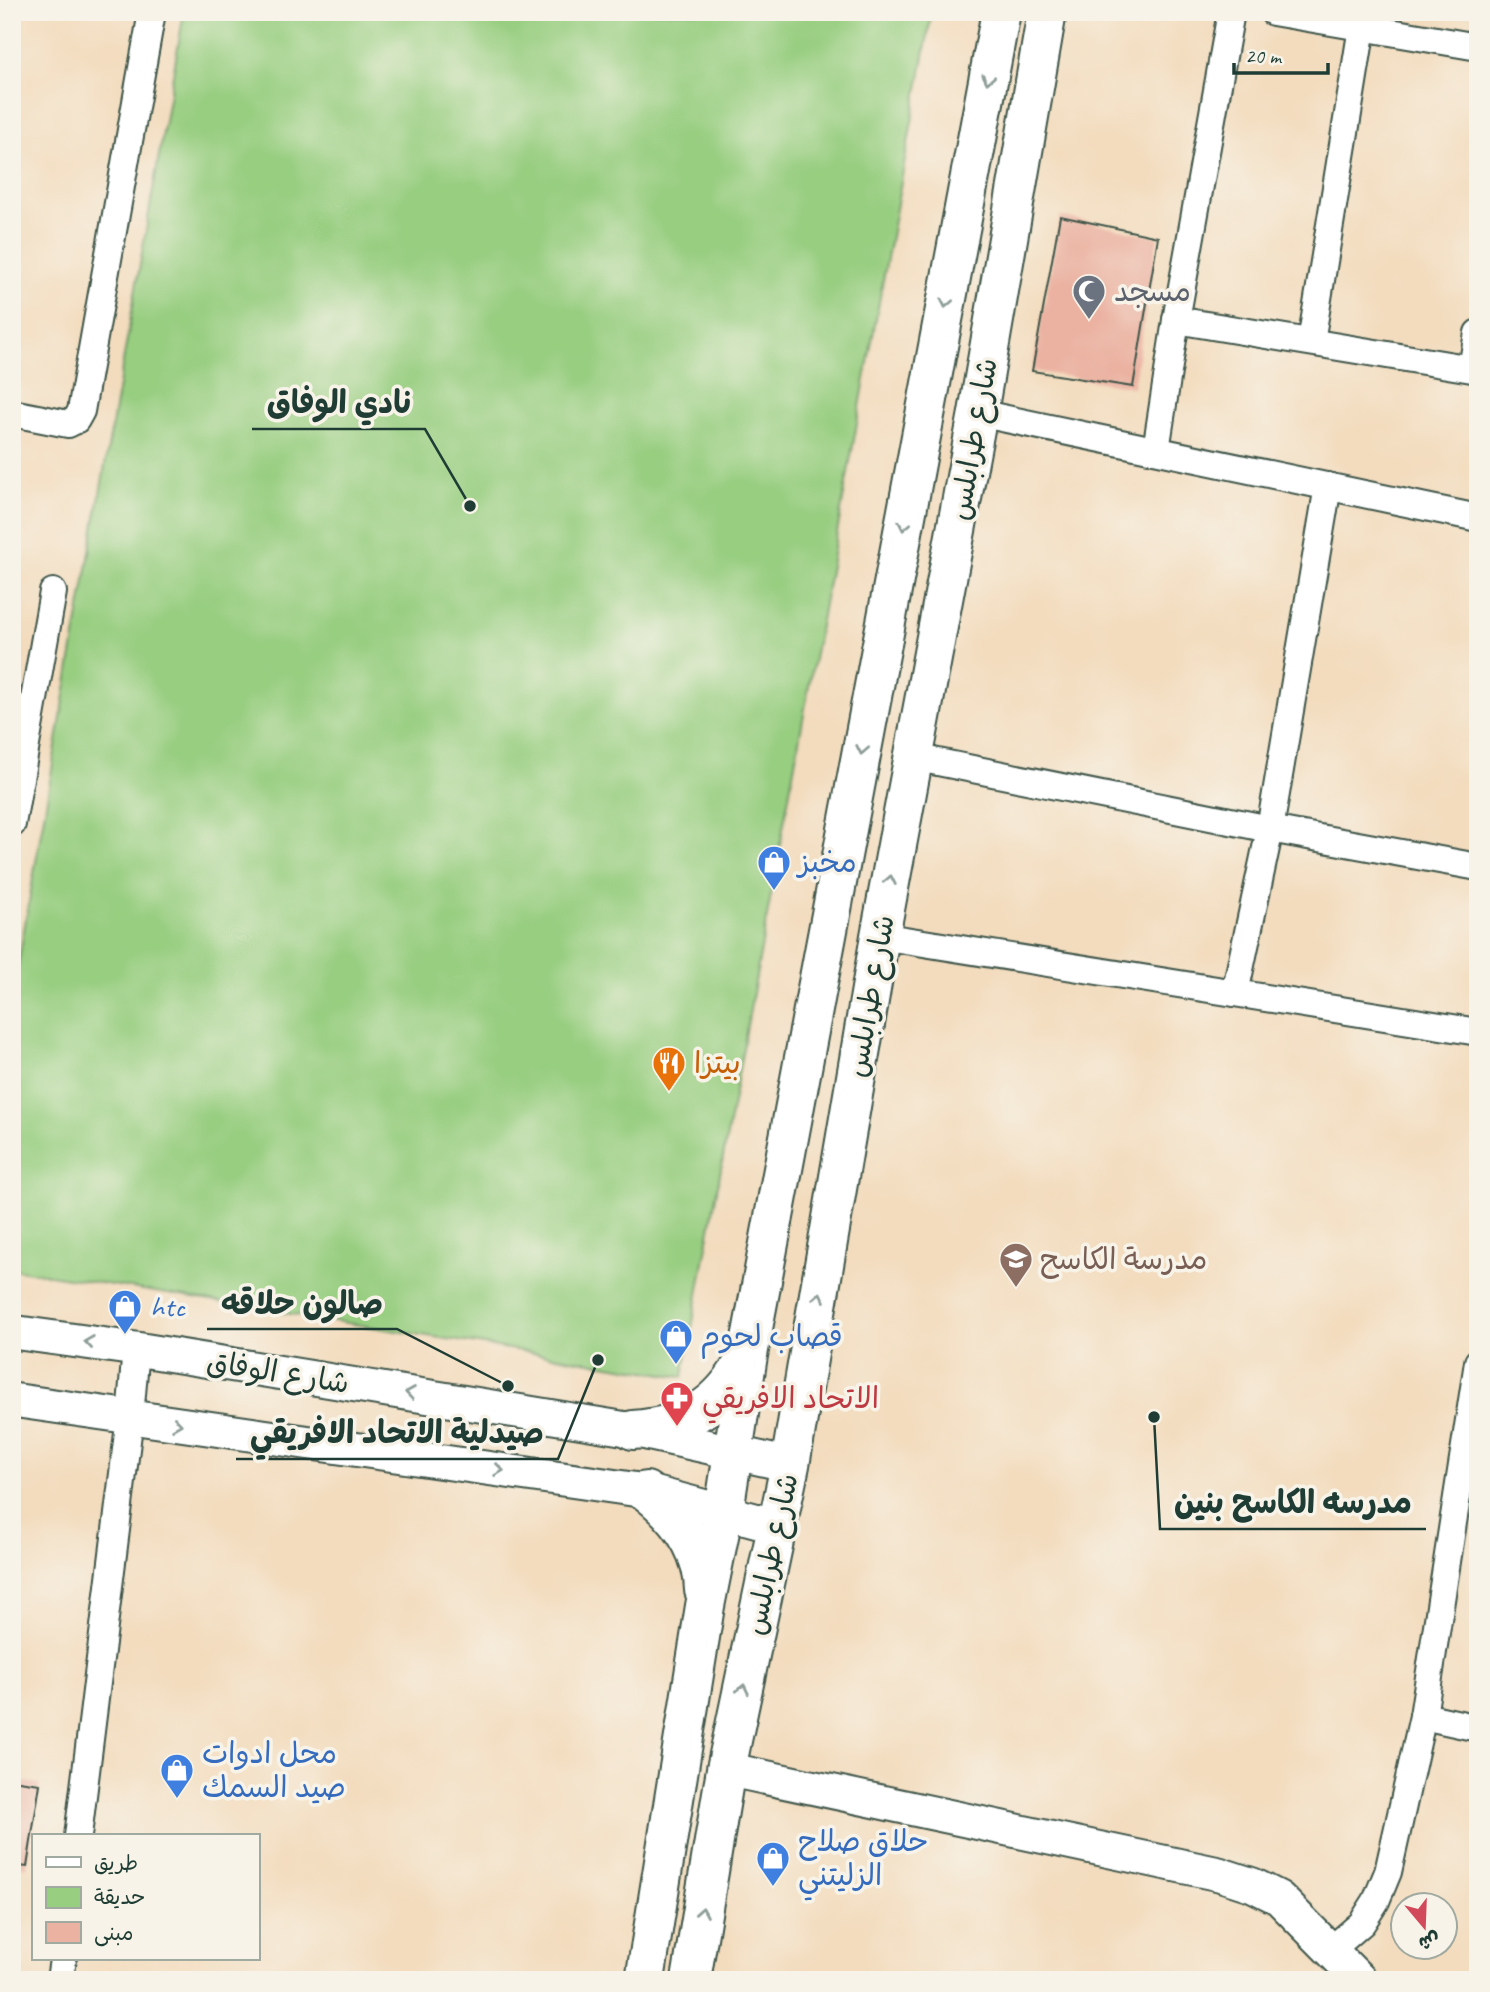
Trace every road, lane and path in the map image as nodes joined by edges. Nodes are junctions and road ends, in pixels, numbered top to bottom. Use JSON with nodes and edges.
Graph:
{"nodes":[{"id":1,"x":152,"y":12,"type":"edge"},
{"id":2,"x":1001,"y":12,"type":"edge"},
{"id":3,"x":1047,"y":12,"type":"edge"},
{"id":4,"x":1231,"y":12,"type":"edge"},
{"id":5,"x":1273,"y":12,"type":"edge"},
{"id":6,"x":1362,"y":27,"type":"junction"},
{"id":7,"x":1478,"y":47,"type":"edge"},
{"id":8,"x":1176,"y":320,"type":"junction"},
{"id":9,"x":1478,"y":333,"type":"edge"},
{"id":10,"x":1311,"y":342,"type":"junction"},
{"id":11,"x":1475,"y":369,"type":"edge"},
{"id":12,"x":12,"y":413,"type":"edge"},
{"id":13,"x":978,"y":413,"type":"junction"},
{"id":14,"x":1156,"y":450,"type":"junction"},
{"id":15,"x":1328,"y":486,"type":"junction"},
{"id":16,"x":1478,"y":517,"type":"edge"},
{"id":17,"x":53,"y":592,"type":"dead end"},
{"id":18,"x":913,"y":757,"type":"junction"},
{"id":19,"x":12,"y":824,"type":"edge"},
{"id":20,"x":1270,"y":830,"type":"junction"},
{"id":21,"x":1478,"y":867,"type":"edge"},
{"id":22,"x":880,"y":936,"type":"junction"},
{"id":23,"x":1235,"y":993,"type":"junction"},
{"id":24,"x":1478,"y":1032,"type":"edge"},
{"id":25,"x":12,"y":1332,"type":"edge"},
{"id":26,"x":136,"y":1349,"type":"junction"},
{"id":27,"x":748,"y":1355,"type":"junction"},
{"id":28,"x":1478,"y":1362,"type":"edge"},
{"id":29,"x":12,"y":1400,"type":"edge"},
{"id":30,"x":130,"y":1418,"type":"junction"},
{"id":31,"x":633,"y":1430,"type":"junction"},
{"id":32,"x":733,"y":1452,"type":"junction"},
{"id":33,"x":790,"y":1465,"type":"junction"},
{"id":34,"x":646,"y":1491,"type":"junction"},
{"id":35,"x":724,"y":1511,"type":"junction"},
{"id":36,"x":777,"y":1526,"type":"junction"},
{"id":37,"x":705,"y":1606,"type":"junction"},
{"id":38,"x":1423,"y":1716,"type":"junction"},
{"id":39,"x":1478,"y":1728,"type":"edge"},
{"id":40,"x":726,"y":1769,"type":"junction"},
{"id":41,"x":78,"y":1834,"type":"edge"},
{"id":42,"x":1332,"y":1949,"type":"junction"},
{"id":43,"x":63,"y":1960,"type":"edge"},
{"id":44,"x":1365,"y":1978,"type":"edge"},
{"id":45,"x":61,"y":1980,"type":"edge"},
{"id":46,"x":645,"y":1980,"type":"edge"},
{"id":47,"x":691,"y":1980,"type":"edge"}],
"edges":[{"from":1,"to":12,"type":"street"},
{"from":2,"to":27,"type":"main road","name":"شارع طرابلس","one_way":true},
{"from":3,"to":13,"type":"main road","name":"شارع طرابلس"},
{"from":4,"to":8,"type":"street"},
{"from":5,"to":6,"type":"street"},
{"from":6,"to":7,"type":"street"},
{"from":6,"to":10,"type":"street"},
{"from":8,"to":10,"type":"street"},
{"from":8,"to":14,"type":"street"},
{"from":9,"to":11,"type":"street"},
{"from":10,"to":11,"type":"street"},
{"from":13,"to":14,"type":"street"},
{"from":13,"to":18,"type":"main road","name":"شارع طرابلس"},
{"from":14,"to":15,"type":"street"},
{"from":15,"to":16,"type":"street"},
{"from":15,"to":20,"type":"street"},
{"from":17,"to":19,"type":"street"},
{"from":18,"to":20,"type":"street"},
{"from":22,"to":18,"type":"main road","name":"شارع طرابلس","one_way":true},
{"from":20,"to":21,"type":"street"},
{"from":20,"to":23,"type":"street"},
{"from":22,"to":23,"type":"street"},
{"from":33,"to":22,"type":"main road","name":"شارع طرابلس","one_way":true},
{"from":23,"to":24,"type":"street"},
{"from":26,"to":25,"type":"street","name":"شارع الوفاق","one_way":true},
{"from":26,"to":30,"type":"street"},
{"from":31,"to":26,"type":"street","name":"شارع الوفاق","one_way":true},
{"from":27,"to":31,"type":"main road"},
{"from":27,"to":32,"type":"main road","name":"شارع طرابلس"},
{"from":28,"to":38,"type":"street"},
{"from":29,"to":30,"type":"street"},
{"from":30,"to":34,"type":"street","one_way":true},
{"from":30,"to":41,"type":"street"},
{"from":31,"to":32,"type":"street","name":"شارع الوفاق"},
{"from":32,"to":33,"type":"street","name":"شارع الوفاق"},
{"from":32,"to":35,"type":"main road","name":"شارع طرابلس"},
{"from":33,"to":36,"type":"main road","name":"شارع طرابلس"},
{"from":34,"to":35,"type":"street"},
{"from":34,"to":37,"type":"main road"},
{"from":35,"to":36,"type":"street"},
{"from":35,"to":37,"type":"main road","name":"شارع طرابلس"},
{"from":40,"to":36,"type":"main road","name":"شارع طرابلس","one_way":true},
{"from":37,"to":46,"type":"main road","name":"شارع طرابلس"},
{"from":38,"to":39,"type":"street"},
{"from":38,"to":42,"type":"street"},
{"from":40,"to":42,"type":"street"},
{"from":47,"to":40,"type":"main road","name":"شارع طرابلس","one_way":true},
{"from":42,"to":44,"type":"street"},
{"from":43,"to":45,"type":"street"}]}
